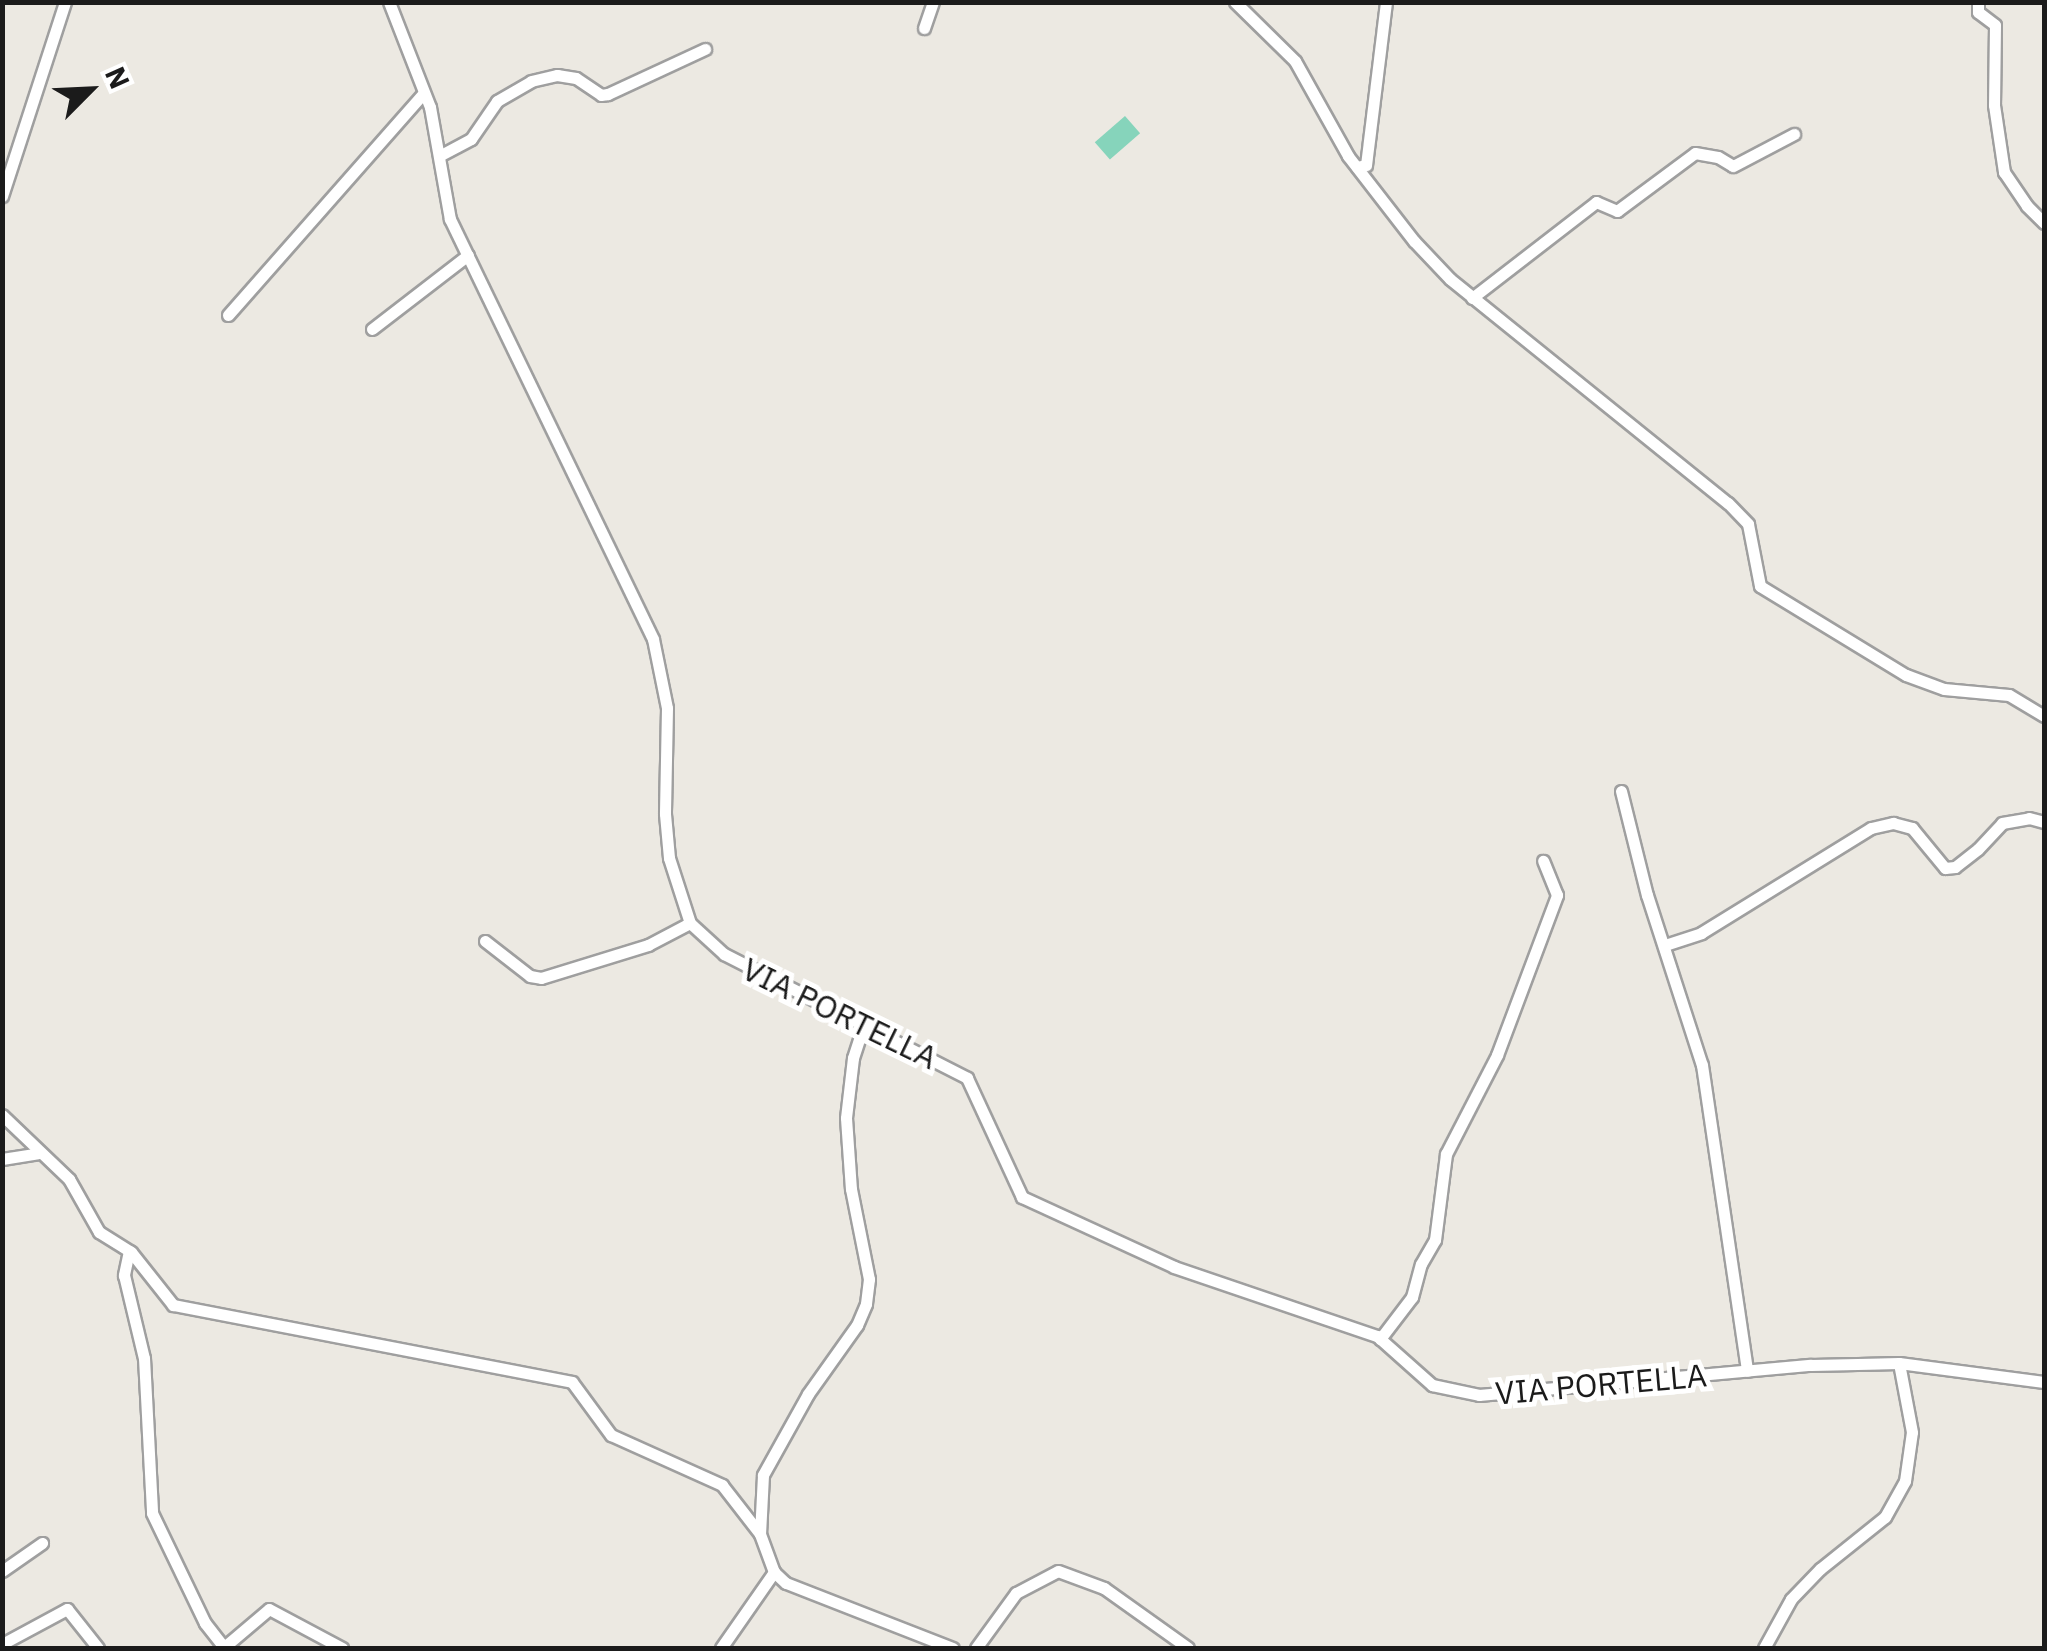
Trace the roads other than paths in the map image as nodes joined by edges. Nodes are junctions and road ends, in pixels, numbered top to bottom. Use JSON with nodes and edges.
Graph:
{"nodes":[{"id":1,"x":66,"y":2,"type":"edge"},
{"id":2,"x":389,"y":2,"type":"edge"},
{"id":3,"x":933,"y":2,"type":"edge"},
{"id":4,"x":1235,"y":2,"type":"edge"},
{"id":5,"x":1386,"y":2,"type":"edge"},
{"id":6,"x":1978,"y":2,"type":"edge"},
{"id":7,"x":924,"y":28,"type":"dead end"},
{"id":8,"x":705,"y":50,"type":"dead end"},
{"id":9,"x":424,"y":92,"type":"junction"},
{"id":10,"x":1794,"y":134,"type":"dead end"},
{"id":11,"x":439,"y":156,"type":"junction"},
{"id":12,"x":1357,"y":167,"type":"junction"},
{"id":13,"x":2,"y":196,"type":"edge"},
{"id":14,"x":2044,"y":223,"type":"edge"},
{"id":15,"x":468,"y":255,"type":"junction"},
{"id":16,"x":1472,"y":298,"type":"junction"},
{"id":17,"x":228,"y":315,"type":"dead end"},
{"id":18,"x":372,"y":329,"type":"dead end"},
{"id":19,"x":2044,"y":716,"type":"edge"},
{"id":20,"x":1622,"y":791,"type":"dead end"},
{"id":21,"x":2044,"y":822,"type":"edge"},
{"id":22,"x":1544,"y":861,"type":"dead end"},
{"id":23,"x":690,"y":923,"type":"junction"},
{"id":24,"x":485,"y":940,"type":"dead end"},
{"id":25,"x":1664,"y":945,"type":"junction"},
{"id":26,"x":864,"y":1024,"type":"junction"},
{"id":27,"x":2,"y":1115,"type":"edge"},
{"id":28,"x":38,"y":1153,"type":"junction"},
{"id":29,"x":2,"y":1159,"type":"edge"},
{"id":30,"x":129,"y":1251,"type":"junction"},
{"id":31,"x":1380,"y":1339,"type":"junction"},
{"id":32,"x":1899,"y":1363,"type":"junction"},
{"id":33,"x":1746,"y":1371,"type":"junction"},
{"id":34,"x":2044,"y":1382,"type":"edge"},
{"id":35,"x":760,"y":1534,"type":"junction"},
{"id":36,"x":42,"y":1543,"type":"dead end"},
{"id":37,"x":2,"y":1571,"type":"edge"},
{"id":38,"x":774,"y":1572,"type":"junction"},
{"id":39,"x":2,"y":1644,"type":"edge"},
{"id":40,"x":98,"y":1648,"type":"edge"},
{"id":41,"x":224,"y":1648,"type":"edge"},
{"id":42,"x":342,"y":1648,"type":"edge"},
{"id":43,"x":720,"y":1648,"type":"edge"},
{"id":44,"x":954,"y":1648,"type":"edge"},
{"id":45,"x":976,"y":1648,"type":"edge"},
{"id":46,"x":1188,"y":1648,"type":"edge"},
{"id":47,"x":1764,"y":1648,"type":"edge"}],
"edges":[{"from":1,"to":13,"type":"street"},
{"from":2,"to":9,"type":"street"},
{"from":3,"to":7,"type":"street"},
{"from":4,"to":12,"type":"street"},
{"from":5,"to":12,"type":"street"},
{"from":6,"to":14,"type":"street"},
{"from":8,"to":11,"type":"street"},
{"from":9,"to":11,"type":"street"},
{"from":9,"to":17,"type":"street"},
{"from":10,"to":16,"type":"street"},
{"from":11,"to":15,"type":"street"},
{"from":12,"to":16,"type":"street"},
{"from":15,"to":18,"type":"street"},
{"from":15,"to":23,"type":"street"},
{"from":16,"to":19,"type":"street"},
{"from":20,"to":25,"type":"street"},
{"from":21,"to":25,"type":"street"},
{"from":22,"to":31,"type":"street"},
{"from":23,"to":24,"type":"street"},
{"from":23,"to":26,"type":"street","name":"VIA PORTELLA"},
{"from":25,"to":33,"type":"street"},
{"from":26,"to":31,"type":"street","name":"VIA PORTELLA"},
{"from":26,"to":35,"type":"street"},
{"from":27,"to":28,"type":"street"},
{"from":28,"to":29,"type":"street"},
{"from":28,"to":30,"type":"street"},
{"from":30,"to":35,"type":"street"},
{"from":30,"to":41,"type":"street"},
{"from":31,"to":33,"type":"street","name":"VIA PORTELLA"},
{"from":32,"to":33,"type":"street","name":"VIA PORTELLA"},
{"from":32,"to":34,"type":"street","name":"VIA PORTELLA"},
{"from":32,"to":47,"type":"street"},
{"from":35,"to":38,"type":"street"},
{"from":36,"to":37,"type":"street"},
{"from":38,"to":43,"type":"street"},
{"from":38,"to":44,"type":"street"},
{"from":39,"to":40,"type":"street"},
{"from":41,"to":42,"type":"street"},
{"from":45,"to":46,"type":"street"}]}
